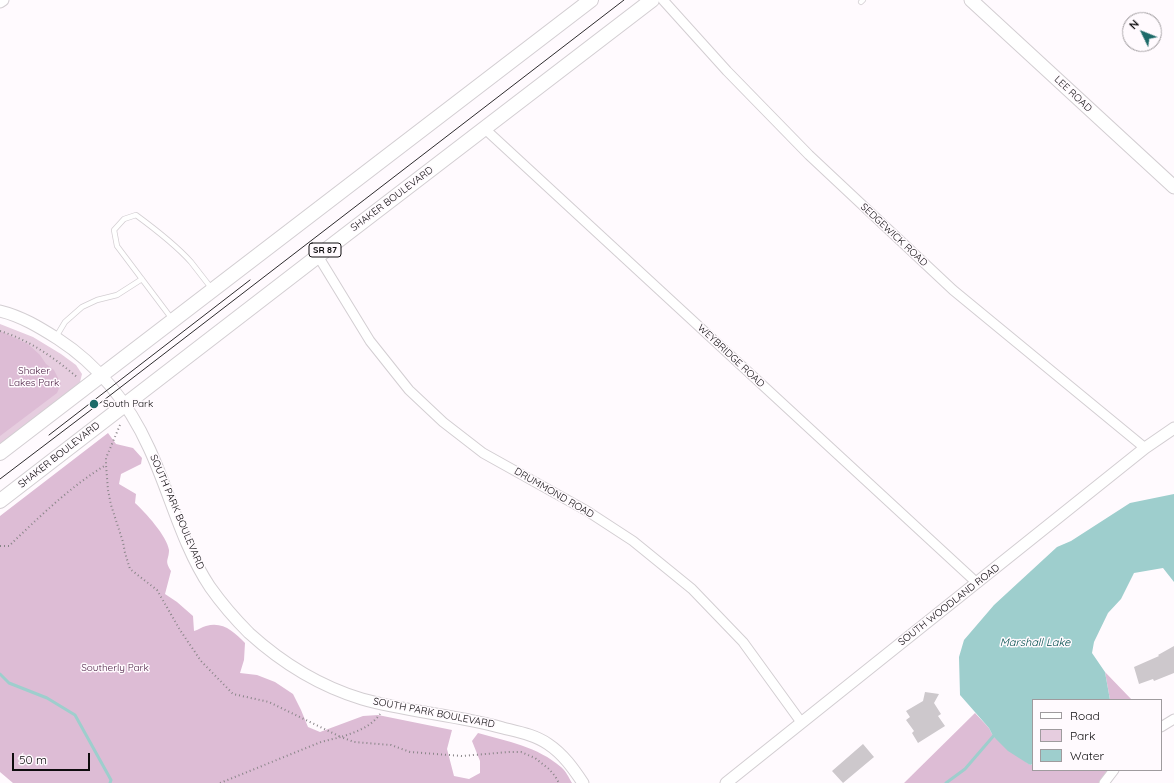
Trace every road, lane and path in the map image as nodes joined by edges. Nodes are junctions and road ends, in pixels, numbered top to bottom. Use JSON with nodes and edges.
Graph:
{"nodes":[{"id":1,"x":3,"y":0,"type":"edge"},
{"id":2,"x":591,"y":0,"type":"edge"},
{"id":3,"x":652,"y":0,"type":"edge"},
{"id":4,"x":663,"y":0,"type":"edge"},
{"id":5,"x":971,"y":0,"type":"edge"},
{"id":6,"x":0,"y":2,"type":"edge"},
{"id":7,"x":485,"y":129,"type":"junction"},
{"id":8,"x":1174,"y":187,"type":"edge"},
{"id":9,"x":318,"y":256,"type":"junction"},
{"id":10,"x":142,"y":279,"type":"junction"},
{"id":11,"x":213,"y":289,"type":"junction"},
{"id":12,"x":0,"y":312,"type":"edge"},
{"id":13,"x":173,"y":320,"type":"junction"},
{"id":14,"x":0,"y":331,"type":"edge"},
{"id":15,"x":56,"y":338,"type":"junction"},
{"id":16,"x":102,"y":375,"type":"junction"},
{"id":17,"x":81,"y":379,"type":"dead end"},
{"id":18,"x":125,"y":405,"type":"junction"},
{"id":19,"x":120,"y":423,"type":"dead end"},
{"id":20,"x":1174,"y":428,"type":"edge"},
{"id":21,"x":1145,"y":448,"type":"junction"},
{"id":22,"x":0,"y":453,"type":"edge"},
{"id":23,"x":106,"y":465,"type":"junction"},
{"id":24,"x":0,"y":501,"type":"edge"},
{"id":25,"x":0,"y":546,"type":"edge"},
{"id":26,"x":977,"y":583,"type":"junction"},
{"id":27,"x":384,"y":704,"type":"junction"},
{"id":28,"x":1174,"y":719,"type":"edge"},
{"id":29,"x":801,"y":722,"type":"junction"},
{"id":30,"x":1162,"y":726,"type":"edge"},
{"id":31,"x":341,"y":737,"type":"junction"},
{"id":32,"x":1113,"y":771,"type":"edge"},
{"id":33,"x":220,"y":783,"type":"edge"},
{"id":34,"x":559,"y":783,"type":"edge"},
{"id":35,"x":583,"y":783,"type":"edge"},
{"id":36,"x":726,"y":783,"type":"edge"},
{"id":37,"x":1104,"y":783,"type":"edge"}],
"edges":[{"from":1,"to":6,"type":"street"},
{"from":2,"to":11,"type":"main road"},
{"from":3,"to":7,"type":"main road","name":"SHAKER BOULEVARD","number":"SR 87"},
{"from":4,"to":21,"type":"street","name":"SEDGEWICK ROAD"},
{"from":5,"to":8,"type":"main road","name":"LEE ROAD"},
{"from":7,"to":9,"type":"main road","name":"SHAKER BOULEVARD","number":"SR 87"},
{"from":7,"to":26,"type":"street","name":"WEYBRIDGE ROAD"},
{"from":9,"to":18,"type":"main road","name":"SHAKER BOULEVARD","number":"SR 87"},
{"from":9,"to":29,"type":"street","name":"DRUMMOND ROAD"},
{"from":10,"to":11,"type":"lane"},
{"from":10,"to":13,"type":"lane"},
{"from":10,"to":15,"type":"lane"},
{"from":11,"to":13,"type":"main road"},
{"from":12,"to":15,"type":"street","name":"SOUTH PARK BOULEVARD"},
{"from":13,"to":16,"type":"main road"},
{"from":14,"to":17,"type":"path"},
{"from":15,"to":16,"type":"street","name":"SOUTH PARK BOULEVARD"},
{"from":16,"to":18,"type":"street","name":"SOUTH PARK BOULEVARD"},
{"from":16,"to":22,"type":"main road"},
{"from":18,"to":24,"type":"main road","name":"SHAKER BOULEVARD","number":"SR 87"},
{"from":18,"to":27,"type":"street","name":"SOUTH PARK BOULEVARD"},
{"from":19,"to":23,"type":"path"},
{"from":20,"to":21,"type":"street","name":"SOUTH WOODLAND ROAD"},
{"from":21,"to":26,"type":"street","name":"SOUTH WOODLAND ROAD"},
{"from":23,"to":25,"type":"path"},
{"from":23,"to":31,"type":"path"},
{"from":26,"to":29,"type":"street","name":"SOUTH WOODLAND ROAD"},
{"from":27,"to":31,"type":"path"},
{"from":27,"to":35,"type":"street","name":"SOUTH PARK BOULEVARD"},
{"from":28,"to":30,"type":"street"},
{"from":29,"to":36,"type":"street","name":"SOUTH WOODLAND ROAD"},
{"from":31,"to":33,"type":"path"},
{"from":31,"to":34,"type":"path"},
{"from":32,"to":37,"type":"street"}]}
